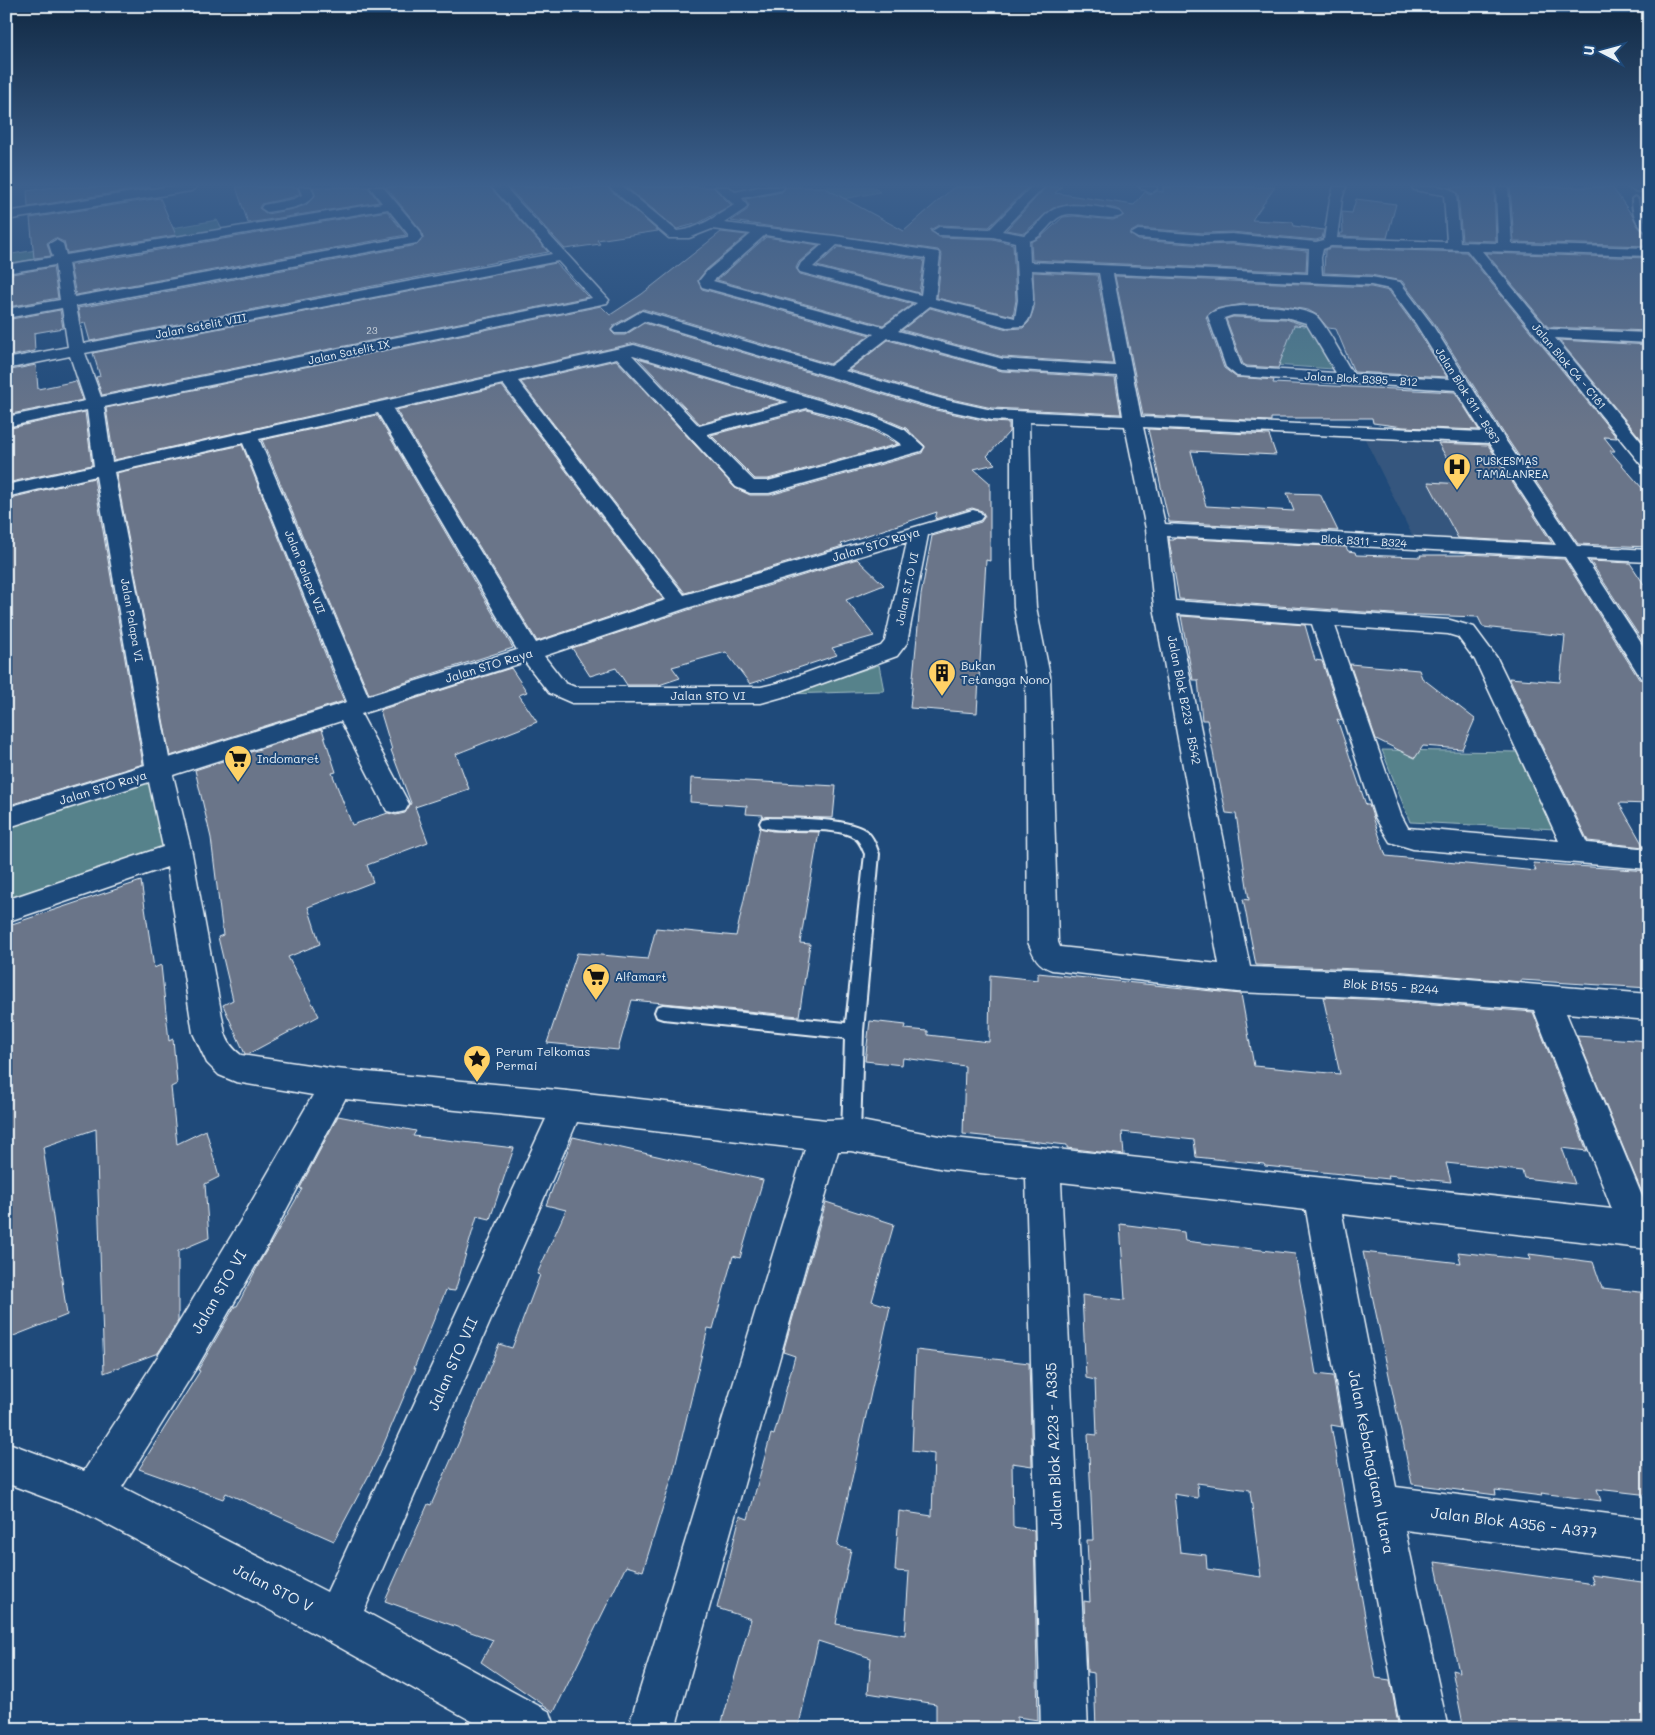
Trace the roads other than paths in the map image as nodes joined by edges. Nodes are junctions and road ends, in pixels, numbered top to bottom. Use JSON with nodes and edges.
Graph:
{"nodes":[{"id":1,"x":62,"y":268,"type":"edge"},
{"id":2,"x":261,"y":268,"type":"edge"},
{"id":3,"x":500,"y":268,"type":"edge"},
{"id":4,"x":573,"y":268,"type":"edge"},
{"id":5,"x":719,"y":268,"type":"edge"},
{"id":6,"x":805,"y":268,"type":"edge"},
{"id":7,"x":932,"y":268,"type":"edge"},
{"id":8,"x":1023,"y":268,"type":"edge"},
{"id":9,"x":1063,"y":268,"type":"edge"},
{"id":10,"x":1314,"y":268,"type":"edge"},
{"id":11,"x":1489,"y":268,"type":"edge"},
{"id":12,"x":1105,"y":270,"type":"junction"},
{"id":13,"x":1315,"y":278,"type":"junction"},
{"id":14,"x":928,"y":302,"type":"junction"},
{"id":15,"x":67,"y":304,"type":"junction"},
{"id":16,"x":6,"y":314,"type":"edge"},
{"id":17,"x":620,"y":330,"type":"dead end"},
{"id":18,"x":886,"y":333,"type":"junction"},
{"id":19,"x":1542,"y":333,"type":"junction"},
{"id":20,"x":1649,"y":338,"type":"edge"},
{"id":21,"x":76,"y":350,"type":"junction"},
{"id":22,"x":621,"y":353,"type":"junction"},
{"id":23,"x":6,"y":364,"type":"edge"},
{"id":24,"x":834,"y":371,"type":"junction"},
{"id":25,"x":1124,"y":371,"type":"junction"},
{"id":26,"x":507,"y":378,"type":"junction"},
{"id":27,"x":1347,"y":378,"type":"junction"},
{"id":28,"x":1460,"y":385,"type":"junction"},
{"id":29,"x":805,"y":402,"type":"junction"},
{"id":30,"x":95,"y":404,"type":"junction"},
{"id":31,"x":383,"y":407,"type":"junction"},
{"id":32,"x":1020,"y":417,"type":"junction"},
{"id":33,"x":6,"y":422,"type":"edge"},
{"id":34,"x":1133,"y":422,"type":"junction"},
{"id":35,"x":696,"y":432,"type":"junction"},
{"id":36,"x":250,"y":438,"type":"junction"},
{"id":37,"x":1494,"y":438,"type":"junction"},
{"id":38,"x":1649,"y":463,"type":"edge"},
{"id":39,"x":104,"y":468,"type":"junction"},
{"id":40,"x":6,"y":491,"type":"edge"},
{"id":41,"x":973,"y":516,"type":"dead end"},
{"id":42,"x":1156,"y":529,"type":"junction"},
{"id":43,"x":919,"y":532,"type":"junction"},
{"id":44,"x":1572,"y":552,"type":"junction"},
{"id":45,"x":1649,"y":556,"type":"edge"},
{"id":46,"x":679,"y":603,"type":"junction"},
{"id":47,"x":1166,"y":607,"type":"junction"},
{"id":48,"x":1321,"y":617,"type":"junction"},
{"id":49,"x":895,"y":646,"type":"joint"},
{"id":50,"x":530,"y":653,"type":"junction"},
{"id":51,"x":1649,"y":673,"type":"edge"},
{"id":52,"x":354,"y":708,"type":"junction"},
{"id":53,"x":159,"y":771,"type":"junction"},
{"id":54,"x":396,"y":804,"type":"dead end"},
{"id":55,"x":6,"y":818,"type":"edge"},
{"id":56,"x":767,"y":823,"type":"dead end"},
{"id":57,"x":178,"y":853,"type":"junction"},
{"id":58,"x":1579,"y":854,"type":"junction"},
{"id":59,"x":1649,"y":859,"type":"edge"},
{"id":60,"x":6,"y":911,"type":"edge"},
{"id":61,"x":1237,"y":978,"type":"junction"},
{"id":62,"x":1545,"y":999,"type":"junction"},
{"id":63,"x":1649,"y":1007,"type":"edge"},
{"id":64,"x":663,"y":1012,"type":"dead end"},
{"id":65,"x":854,"y":1031,"type":"junction"},
{"id":66,"x":336,"y":1084,"type":"junction"},
{"id":67,"x":568,"y":1106,"type":"junction"},
{"id":68,"x":838,"y":1136,"type":"junction"},
{"id":69,"x":1043,"y":1164,"type":"junction"},
{"id":70,"x":1321,"y":1194,"type":"junction"},
{"id":71,"x":1643,"y":1231,"type":"edge"},
{"id":72,"x":6,"y":1462,"type":"edge"},
{"id":73,"x":93,"y":1495,"type":"junction"},
{"id":74,"x":1379,"y":1506,"type":"junction"},
{"id":75,"x":1649,"y":1540,"type":"edge"},
{"id":76,"x":337,"y":1621,"type":"junction"},
{"id":77,"x":533,"y":1729,"type":"edge"},
{"id":78,"x":651,"y":1729,"type":"edge"},
{"id":79,"x":1065,"y":1729,"type":"edge"},
{"id":80,"x":1425,"y":1729,"type":"edge"}],
"edges":[{"from":1,"to":15,"type":"street","name":"Jalan Palapa VI"},
{"from":2,"to":15,"type":"street"},
{"from":3,"to":21,"type":"street","name":"Jalan Satelit VIII"},
{"from":4,"to":30,"type":"street","name":"Jalan Satelit IX"},
{"from":5,"to":18,"type":"street"},
{"from":6,"to":14,"type":"street"},
{"from":7,"to":14,"type":"street"},
{"from":8,"to":14,"type":"street"},
{"from":9,"to":12,"type":"street","name":"Jalan Blok 311 - B367"},
{"from":10,"to":13,"type":"street"},
{"from":11,"to":19,"type":"street","name":"Jalan Blok C4 - C181"},
{"from":12,"to":13,"type":"street","name":"Jalan Blok 311 - B367"},
{"from":12,"to":25,"type":"street","name":"Jalan Blok B223 - B542"},
{"from":13,"to":28,"type":"street","name":"Jalan Blok 311 - B367"},
{"from":14,"to":18,"type":"street"},
{"from":15,"to":16,"type":"street"},
{"from":15,"to":21,"type":"street","name":"Jalan Palapa VI"},
{"from":17,"to":24,"type":"street"},
{"from":18,"to":24,"type":"street"},
{"from":18,"to":25,"type":"street"},
{"from":19,"to":20,"type":"street"},
{"from":19,"to":38,"type":"street","name":"Jalan Blok C4 - C181"},
{"from":21,"to":23,"type":"street","name":"Jalan Satelit VIII"},
{"from":21,"to":30,"type":"street","name":"Jalan Palapa VI"},
{"from":22,"to":26,"type":"street"},
{"from":22,"to":29,"type":"street"},
{"from":22,"to":35,"type":"street"},
{"from":24,"to":32,"type":"street"},
{"from":25,"to":34,"type":"street","name":"Jalan Blok B223 - B542"},
{"from":26,"to":31,"type":"street"},
{"from":26,"to":46,"type":"street"},
{"from":27,"to":27,"type":"street","name":"Jalan Blok B395 - B12"},
{"from":27,"to":28,"type":"street","name":"Jalan Blok B395 - B12"},
{"from":28,"to":37,"type":"street","name":"Jalan Blok 311 - B367"},
{"from":29,"to":35,"type":"street"},
{"from":29,"to":35,"type":"street"},
{"from":30,"to":33,"type":"street","name":"Jalan Satelit IX"},
{"from":30,"to":39,"type":"street","name":"Jalan Palapa VI"},
{"from":31,"to":36,"type":"street"},
{"from":31,"to":50,"type":"street","name":"Jalan STO VI"},
{"from":32,"to":34,"type":"street"},
{"from":32,"to":61,"type":"street","name":"Blok B155 - B244"},
{"from":34,"to":37,"type":"street"},
{"from":34,"to":42,"type":"street","name":"Jalan Blok B223 - B542"},
{"from":36,"to":39,"type":"street"},
{"from":36,"to":52,"type":"street","name":"Jalan Palapa VII"},
{"from":37,"to":44,"type":"street","name":"Jalan Blok 311 - B367"},
{"from":39,"to":40,"type":"street"},
{"from":39,"to":53,"type":"street","name":"Jalan Palapa VI"},
{"from":41,"to":43,"type":"street","name":"Jalan STO Raya"},
{"from":42,"to":44,"type":"street","name":"Blok B311 - B324"},
{"from":42,"to":47,"type":"street","name":"Jalan Blok B223 - B542"},
{"from":43,"to":46,"type":"street","name":"Jalan STO Raya"},
{"from":43,"to":49,"type":"street","name":"Jalan S.T.O VI"},
{"from":44,"to":45,"type":"street","name":"Blok B311 - B324"},
{"from":44,"to":51,"type":"street","name":"Jalan Blok 311 - B367"},
{"from":46,"to":50,"type":"street","name":"Jalan STO Raya"},
{"from":47,"to":48,"type":"street"},
{"from":47,"to":61,"type":"street","name":"Jalan Blok B223 - B542"},
{"from":48,"to":58,"type":"street"},
{"from":48,"to":58,"type":"street"},
{"from":49,"to":50,"type":"street","name":"Jalan STO VI"},
{"from":50,"to":52,"type":"street","name":"Jalan STO Raya"},
{"from":52,"to":53,"type":"street","name":"Jalan STO Raya"},
{"from":52,"to":54,"type":"street","name":"Jalan Palapa VII"},
{"from":53,"to":55,"type":"street","name":"Jalan STO Raya"},
{"from":53,"to":57,"type":"street","name":"Jalan Palapa VI"},
{"from":56,"to":65,"type":"lane"},
{"from":57,"to":60,"type":"street"},
{"from":57,"to":66,"type":"street","name":"Jalan Palapa VI"},
{"from":58,"to":59,"type":"street"},
{"from":61,"to":62,"type":"street","name":"Blok B155 - B244"},
{"from":62,"to":63,"type":"street","name":"Blok B155 - B244"},
{"from":62,"to":71,"type":"street"},
{"from":64,"to":65,"type":"lane"},
{"from":65,"to":68,"type":"lane"},
{"from":66,"to":67,"type":"street","name":"Jalan Palapa VI"},
{"from":66,"to":73,"type":"street","name":"Jalan STO VI"},
{"from":67,"to":68,"type":"street","name":"Jalan Palapa VI"},
{"from":67,"to":76,"type":"street","name":"Jalan STO VII"},
{"from":68,"to":69,"type":"street","name":"Jalan Palapa VI"},
{"from":68,"to":78,"type":"street"},
{"from":69,"to":70,"type":"street","name":"Jalan Palapa VI"},
{"from":69,"to":79,"type":"street","name":"Jalan Blok A223 - A335"},
{"from":70,"to":71,"type":"street","name":"Jalan Palapa VI"},
{"from":70,"to":74,"type":"street","name":"Jalan Kebahagiaan Utara"},
{"from":72,"to":73,"type":"street","name":"Jalan STO V"},
{"from":73,"to":76,"type":"street","name":"Jalan STO V"},
{"from":74,"to":75,"type":"street","name":"Jalan Blok A356 - A377"},
{"from":74,"to":80,"type":"street","name":"Jalan Kebahagiaan Utara"},
{"from":76,"to":77,"type":"street","name":"Jalan STO V"}]}
